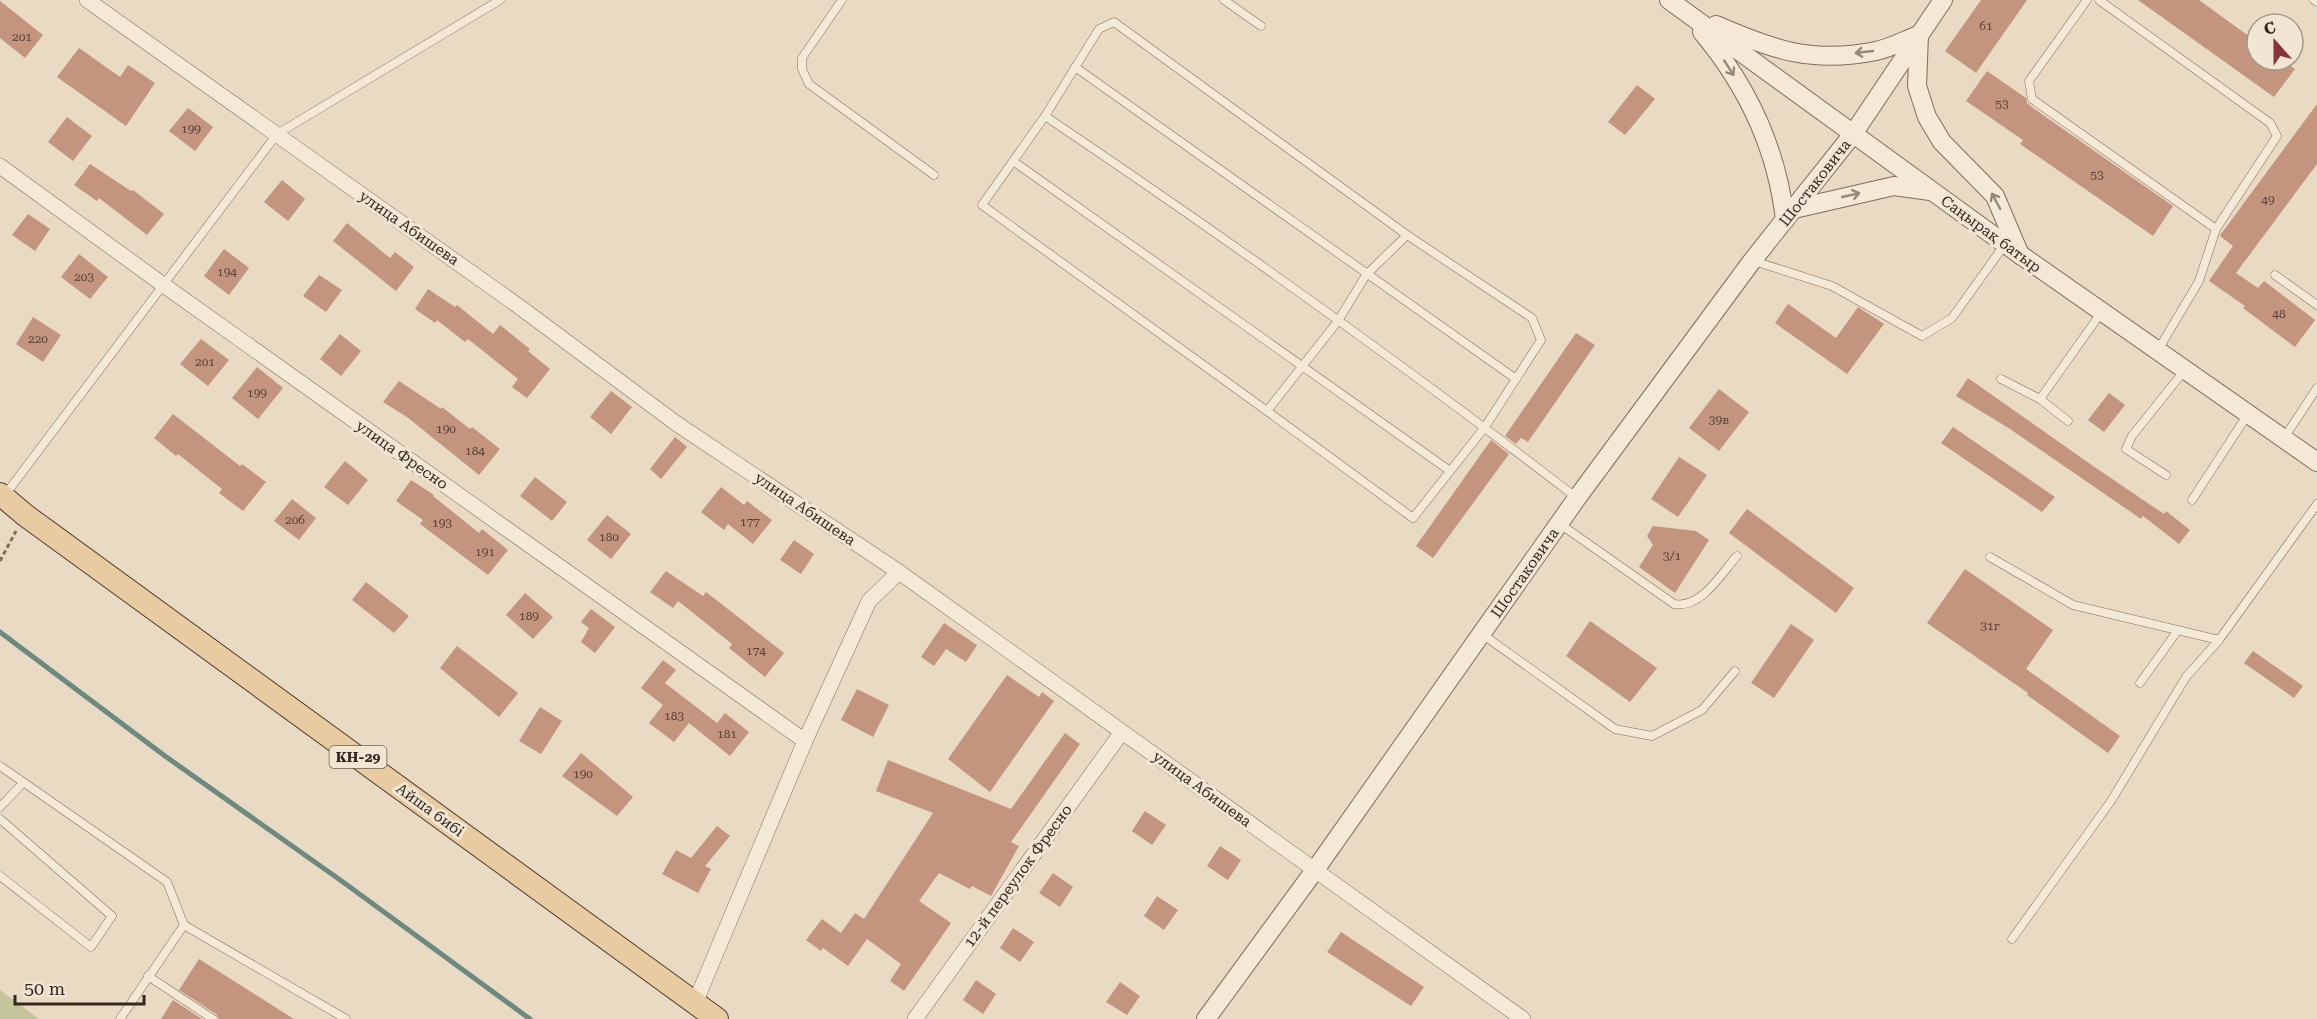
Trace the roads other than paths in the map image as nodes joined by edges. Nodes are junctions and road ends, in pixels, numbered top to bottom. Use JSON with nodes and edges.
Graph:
{"nodes":[{"id":1,"x":87,"y":0,"type":"edge"},
{"id":2,"x":500,"y":0,"type":"edge"},
{"id":3,"x":842,"y":0,"type":"edge"},
{"id":4,"x":1224,"y":0,"type":"edge"},
{"id":5,"x":1669,"y":0,"type":"edge"},
{"id":6,"x":1942,"y":0,"type":"edge"},
{"id":7,"x":2087,"y":0,"type":"edge"},
{"id":8,"x":2099,"y":0,"type":"edge"},
{"id":9,"x":1685,"y":12,"type":"junction"},
{"id":10,"x":1261,"y":26,"type":"dead end"},
{"id":11,"x":1919,"y":35,"type":"junction"},
{"id":12,"x":1075,"y":67,"type":"junction"},
{"id":13,"x":1045,"y":116,"type":"junction"},
{"id":14,"x":277,"y":134,"type":"junction"},
{"id":15,"x":1853,"y":134,"type":"junction"},
{"id":16,"x":1013,"y":162,"type":"junction"},
{"id":17,"x":0,"y":166,"type":"edge"},
{"id":18,"x":934,"y":175,"type":"dead end"},
{"id":19,"x":1932,"y":191,"type":"junction"},
{"id":20,"x":1790,"y":214,"type":"junction"},
{"id":21,"x":2216,"y":229,"type":"junction"},
{"id":22,"x":1407,"y":235,"type":"junction"},
{"id":23,"x":2013,"y":249,"type":"junction"},
{"id":24,"x":1752,"y":261,"type":"junction"},
{"id":25,"x":1366,"y":275,"type":"junction"},
{"id":26,"x":2275,"y":275,"type":"dead end"},
{"id":27,"x":162,"y":284,"type":"junction"},
{"id":28,"x":2317,"y":305,"type":"edge"},
{"id":29,"x":2102,"y":312,"type":"junction"},
{"id":30,"x":1338,"y":321,"type":"junction"},
{"id":31,"x":2158,"y":350,"type":"junction"},
{"id":32,"x":1302,"y":366,"type":"junction"},
{"id":33,"x":2185,"y":370,"type":"junction"},
{"id":34,"x":1516,"y":379,"type":"junction"},
{"id":35,"x":2001,"y":379,"type":"dead end"},
{"id":36,"x":2317,"y":388,"type":"edge"},
{"id":37,"x":2040,"y":399,"type":"junction"},
{"id":38,"x":1267,"y":411,"type":"junction"},
{"id":39,"x":2248,"y":414,"type":"junction"},
{"id":40,"x":2068,"y":421,"type":"dead end"},
{"id":41,"x":1485,"y":427,"type":"junction"},
{"id":42,"x":2283,"y":440,"type":"junction"},
{"id":43,"x":2317,"y":462,"type":"edge"},
{"id":44,"x":1450,"y":471,"type":"junction"},
{"id":45,"x":2166,"y":475,"type":"dead end"},
{"id":46,"x":2,"y":495,"type":"edge"},
{"id":47,"x":1577,"y":498,"type":"junction"},
{"id":48,"x":2192,"y":500,"type":"dead end"},
{"id":49,"x":2317,"y":504,"type":"edge"},
{"id":50,"x":1560,"y":524,"type":"junction"},
{"id":51,"x":1737,"y":556,"type":"dead end"},
{"id":52,"x":1990,"y":557,"type":"dead end"},
{"id":53,"x":899,"y":572,"type":"junction"},
{"id":54,"x":2178,"y":630,"type":"junction"},
{"id":55,"x":1482,"y":634,"type":"junction"},
{"id":56,"x":2219,"y":640,"type":"junction"},
{"id":57,"x":1735,"y":671,"type":"dead end"},
{"id":58,"x":2140,"y":683,"type":"dead end"},
{"id":59,"x":1122,"y":732,"type":"junction"},
{"id":60,"x":805,"y":741,"type":"junction"},
{"id":61,"x":0,"y":766,"type":"edge"},
{"id":62,"x":23,"y":783,"type":"junction"},
{"id":63,"x":0,"y":807,"type":"edge"},
{"id":64,"x":0,"y":819,"type":"edge"},
{"id":65,"x":1315,"y":870,"type":"junction"},
{"id":66,"x":0,"y":876,"type":"edge"},
{"id":67,"x":184,"y":925,"type":"junction"},
{"id":68,"x":2012,"y":939,"type":"dead end"},
{"id":69,"x":148,"y":976,"type":"junction"},
{"id":70,"x":695,"y":1003,"type":"junction"},
{"id":71,"x":333,"y":1010,"type":"junction"},
{"id":72,"x":120,"y":1019,"type":"edge"},
{"id":73,"x":213,"y":1019,"type":"edge"},
{"id":74,"x":327,"y":1019,"type":"edge"},
{"id":75,"x":346,"y":1019,"type":"edge"},
{"id":76,"x":717,"y":1019,"type":"edge"},
{"id":77,"x":915,"y":1019,"type":"edge"},
{"id":78,"x":1206,"y":1019,"type":"edge"},
{"id":79,"x":1523,"y":1019,"type":"edge"}],
"edges":[{"from":1,"to":14,"type":"street","name":"улица Абишева"},
{"from":2,"to":14,"type":"lane"},
{"from":3,"to":18,"type":"lane"},
{"from":4,"to":10,"type":"lane"},
{"from":5,"to":9,"type":"street","name":"Саңырақ батыр"},
{"from":6,"to":11,"type":"street","name":"Шостаковича"},
{"from":7,"to":21,"type":"lane"},
{"from":8,"to":21,"type":"lane"},
{"from":11,"to":9,"type":"street","one_way":true},
{"from":9,"to":15,"type":"street","name":"Саңырақ батыр"},
{"from":9,"to":20,"type":"street","one_way":true},
{"from":11,"to":15,"type":"street","name":"Шостаковича"},
{"from":23,"to":11,"type":"street","one_way":true},
{"from":12,"to":13,"type":"lane"},
{"from":12,"to":22,"type":"lane"},
{"from":12,"to":25,"type":"lane"},
{"from":13,"to":16,"type":"lane"},
{"from":13,"to":30,"type":"lane"},
{"from":14,"to":27,"type":"lane"},
{"from":14,"to":53,"type":"street","name":"улица Абишева"},
{"from":15,"to":19,"type":"street","name":"Саңырақ батыр"},
{"from":15,"to":20,"type":"street","name":"Шостаковича"},
{"from":16,"to":32,"type":"lane"},
{"from":16,"to":38,"type":"lane"},
{"from":17,"to":27,"type":"street","name":"улица Фресно"},
{"from":20,"to":19,"type":"street","one_way":true},
{"from":19,"to":23,"type":"street","name":"Саңырақ батыр"},
{"from":20,"to":24,"type":"street","name":"Шостаковича"},
{"from":21,"to":31,"type":"lane"},
{"from":22,"to":25,"type":"lane"},
{"from":22,"to":34,"type":"lane"},
{"from":23,"to":24,"type":"lane"},
{"from":23,"to":29,"type":"street","name":"Саңырақ батыр"},
{"from":24,"to":47,"type":"street","name":"Шостаковича"},
{"from":25,"to":30,"type":"lane"},
{"from":25,"to":34,"type":"lane"},
{"from":26,"to":28,"type":"lane"},
{"from":27,"to":46,"type":"lane"},
{"from":27,"to":60,"type":"street","name":"улица Фресно"},
{"from":29,"to":31,"type":"street","name":"Саңырақ батыр"},
{"from":29,"to":37,"type":"lane"},
{"from":30,"to":32,"type":"lane"},
{"from":30,"to":41,"type":"lane"},
{"from":31,"to":33,"type":"street","name":"Саңырақ батыр"},
{"from":32,"to":38,"type":"lane"},
{"from":32,"to":44,"type":"lane"},
{"from":33,"to":39,"type":"street","name":"Саңырақ батыр"},
{"from":33,"to":45,"type":"lane"},
{"from":34,"to":41,"type":"lane"},
{"from":35,"to":37,"type":"lane"},
{"from":36,"to":42,"type":"lane"},
{"from":37,"to":40,"type":"lane"},
{"from":38,"to":44,"type":"lane"},
{"from":39,"to":42,"type":"street","name":"Саңырақ батыр"},
{"from":39,"to":48,"type":"lane"},
{"from":41,"to":44,"type":"lane"},
{"from":41,"to":47,"type":"lane"},
{"from":42,"to":43,"type":"street","name":"Саңырақ батыр"},
{"from":46,"to":70,"type":"main road","name":"Айша бибі","number":"КН-29"},
{"from":47,"to":50,"type":"street","name":"Шостаковича"},
{"from":49,"to":56,"type":"lane"},
{"from":50,"to":51,"type":"lane"},
{"from":50,"to":55,"type":"street","name":"Шостаковича"},
{"from":52,"to":54,"type":"lane"},
{"from":53,"to":59,"type":"street","name":"улица Абишева"},
{"from":53,"to":60,"type":"street"},
{"from":54,"to":56,"type":"lane"},
{"from":54,"to":58,"type":"lane"},
{"from":55,"to":57,"type":"lane"},
{"from":55,"to":65,"type":"street","name":"Шостаковича"},
{"from":56,"to":68,"type":"lane"},
{"from":59,"to":65,"type":"street","name":"улица Абишева"},
{"from":59,"to":77,"type":"street","name":"12-й переулок Фресно"},
{"from":60,"to":70,"type":"street"},
{"from":61,"to":62,"type":"lane"},
{"from":62,"to":63,"type":"lane"},
{"from":62,"to":67,"type":"lane"},
{"from":64,"to":66,"type":"lane"},
{"from":65,"to":78,"type":"street","name":"Шостаковича"},
{"from":65,"to":79,"type":"street","name":"улица Абишева"},
{"from":67,"to":69,"type":"lane"},
{"from":67,"to":71,"type":"lane"},
{"from":69,"to":72,"type":"lane"},
{"from":69,"to":73,"type":"lane"},
{"from":70,"to":76,"type":"main road","name":"Айша бибі","number":"КН-29"},
{"from":71,"to":74,"type":"lane"},
{"from":71,"to":75,"type":"lane"}]}
